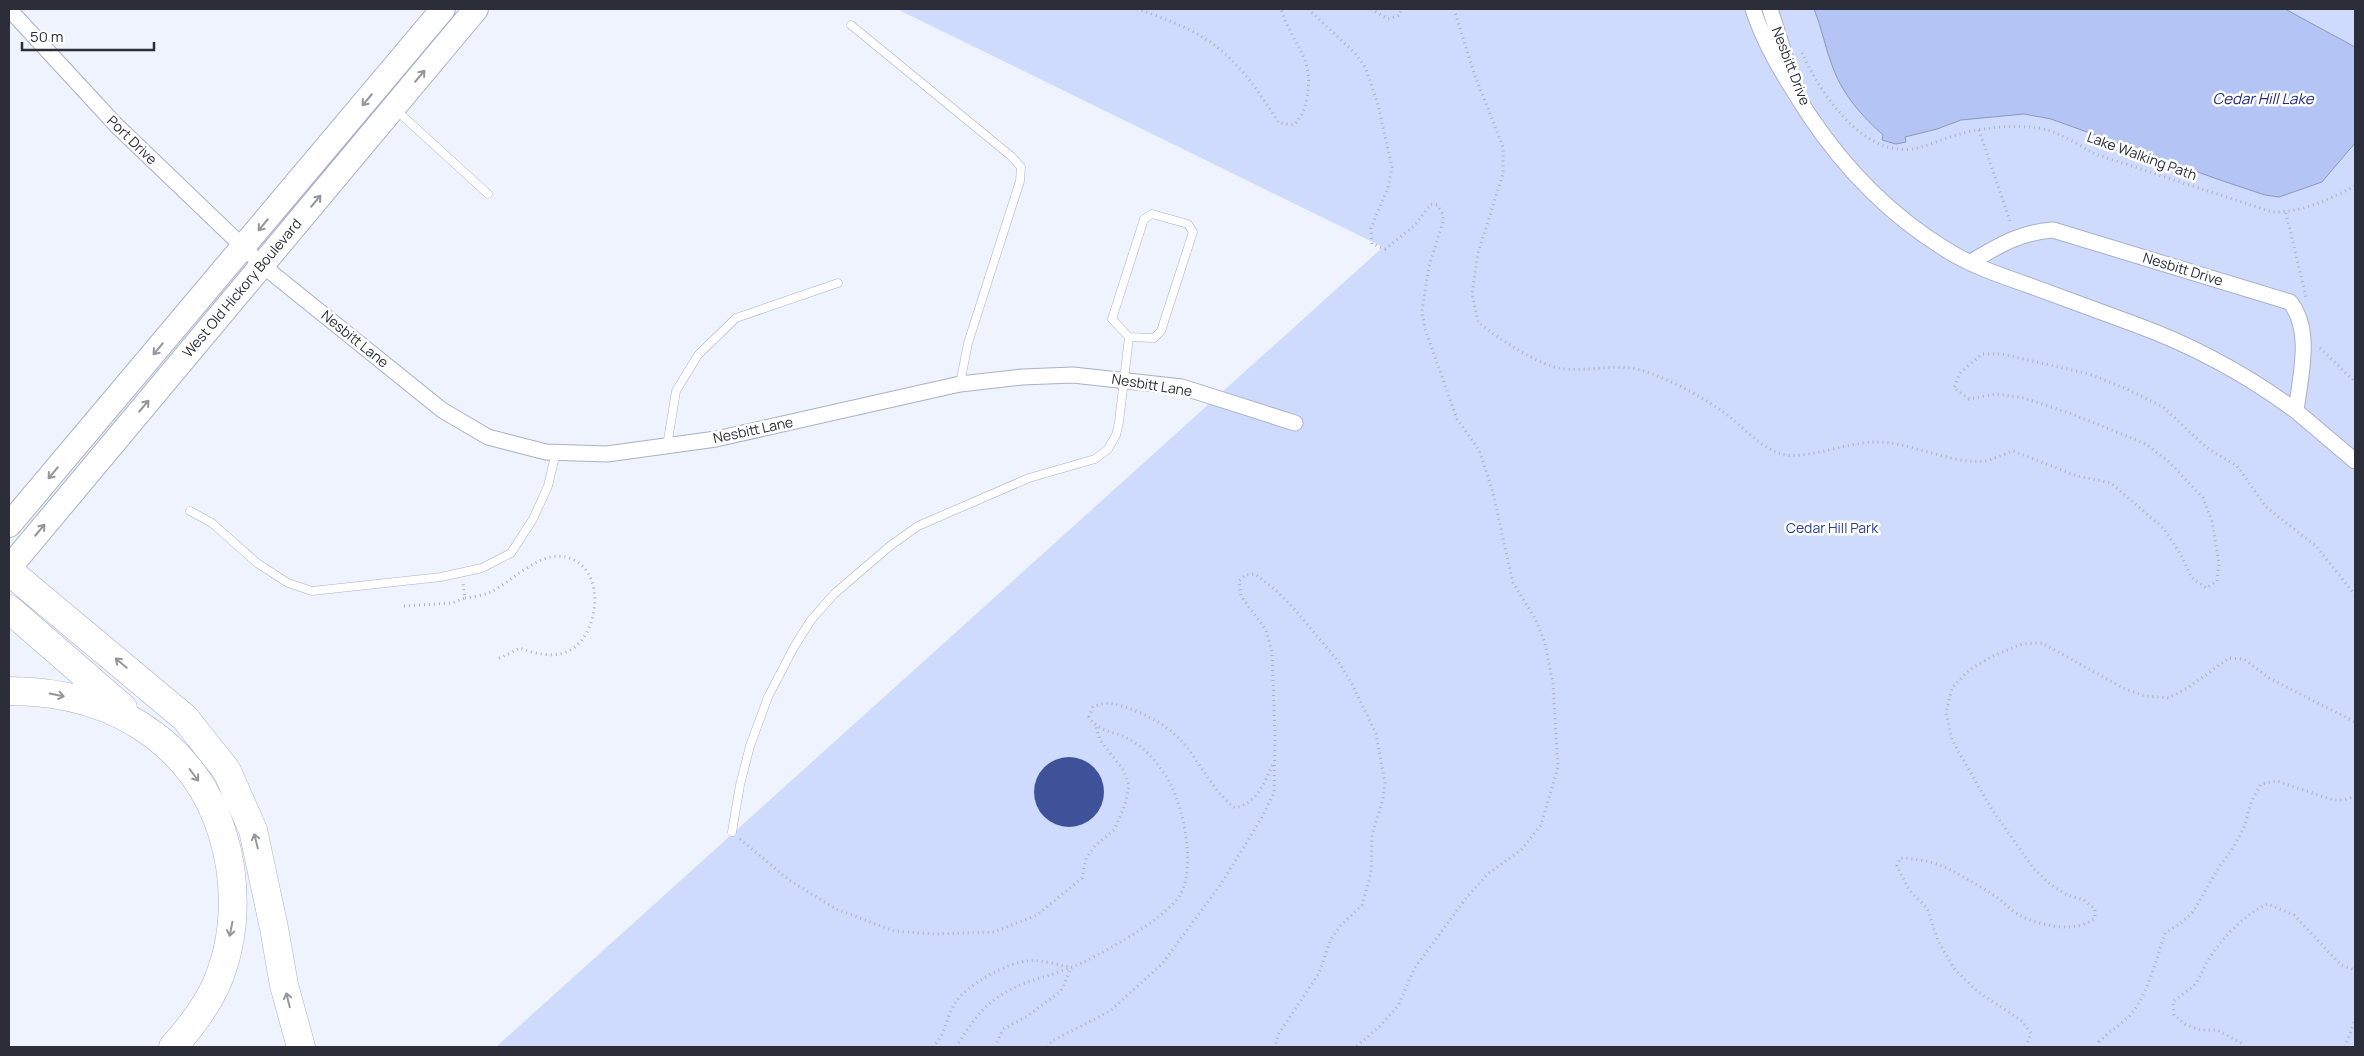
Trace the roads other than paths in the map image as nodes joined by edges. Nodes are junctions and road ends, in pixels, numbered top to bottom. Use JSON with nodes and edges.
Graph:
{"nodes":[{"id":1,"x":9,"y":9,"type":"edge"},
{"id":2,"x":443,"y":9,"type":"edge"},
{"id":3,"x":476,"y":9,"type":"edge"},
{"id":4,"x":1753,"y":9,"type":"edge"},
{"id":5,"x":1770,"y":9,"type":"edge"},
{"id":6,"x":851,"y":25,"type":"dead end"},
{"id":7,"x":394,"y":107,"type":"junction"},
{"id":8,"x":1814,"y":122,"type":"junction"},
{"id":9,"x":488,"y":194,"type":"dead end"},
{"id":10,"x":244,"y":247,"type":"junction"},
{"id":11,"x":1971,"y":262,"type":"junction"},
{"id":12,"x":262,"y":264,"type":"junction"},
{"id":13,"x":838,"y":283,"type":"dead end"},
{"id":14,"x":1129,"y":337,"type":"junction"},
{"id":15,"x":1124,"y":379,"type":"junction"},
{"id":16,"x":960,"y":384,"type":"junction"},
{"id":17,"x":2296,"y":412,"type":"junction"},
{"id":18,"x":1295,"y":423,"type":"dead end"},
{"id":19,"x":667,"y":446,"type":"junction"},
{"id":20,"x":556,"y":452,"type":"junction"},
{"id":21,"x":2355,"y":461,"type":"edge"},
{"id":22,"x":190,"y":511,"type":"dead end"},
{"id":23,"x":9,"y":525,"type":"edge"},
{"id":24,"x":9,"y":569,"type":"edge"},
{"id":25,"x":9,"y":609,"type":"edge"},
{"id":26,"x":9,"y":691,"type":"edge"},
{"id":27,"x":167,"y":746,"type":"junction"},
{"id":28,"x":732,"y":832,"type":"road end"},
{"id":29,"x":173,"y":1047,"type":"edge"},
{"id":30,"x":301,"y":1047,"type":"edge"}],
"edges":[{"from":1,"to":10,"type":"street","name":"Port Drive"},
{"from":2,"to":10,"type":"main road","name":"West Old Hickory Boulevard","one_way":true},
{"from":7,"to":3,"type":"main road","name":"West Old Hickory Boulevard","one_way":true},
{"from":4,"to":8,"type":"street","name":"Nesbitt Drive"},
{"from":5,"to":8,"type":"street","name":"Nesbitt Drive"},
{"from":6,"to":16,"type":"lane"},
{"from":7,"to":9,"type":"lane"},
{"from":12,"to":7,"type":"main road","name":"West Old Hickory Boulevard","one_way":true},
{"from":8,"to":11,"type":"street","name":"Nesbitt Drive"},
{"from":10,"to":12,"type":"street","name":"Port Drive"},
{"from":10,"to":23,"type":"main road","name":"West Old Hickory Boulevard","one_way":true},
{"from":11,"to":17,"type":"street","name":"Nesbitt Drive"},
{"from":11,"to":17,"type":"street","name":"Nesbitt Drive"},
{"from":12,"to":20,"type":"street","name":"Nesbitt Lane"},
{"from":24,"to":12,"type":"main road","name":"West Old Hickory Boulevard","one_way":true},
{"from":13,"to":19,"type":"lane"},
{"from":14,"to":14,"type":"lane"},
{"from":14,"to":15,"type":"lane"},
{"from":15,"to":16,"type":"street","name":"Nesbitt Lane"},
{"from":15,"to":18,"type":"street","name":"Nesbitt Lane"},
{"from":15,"to":28,"type":"lane"},
{"from":16,"to":19,"type":"street","name":"Nesbitt Lane"},
{"from":17,"to":21,"type":"street","name":"Nesbitt Drive"},
{"from":19,"to":20,"type":"street","name":"Nesbitt Lane"},
{"from":20,"to":22,"type":"lane"},
{"from":30,"to":24,"type":"highway","one_way":true},
{"from":25,"to":27,"type":"highway"},
{"from":26,"to":27,"type":"highway","one_way":true},
{"from":27,"to":29,"type":"highway","one_way":true}]}
